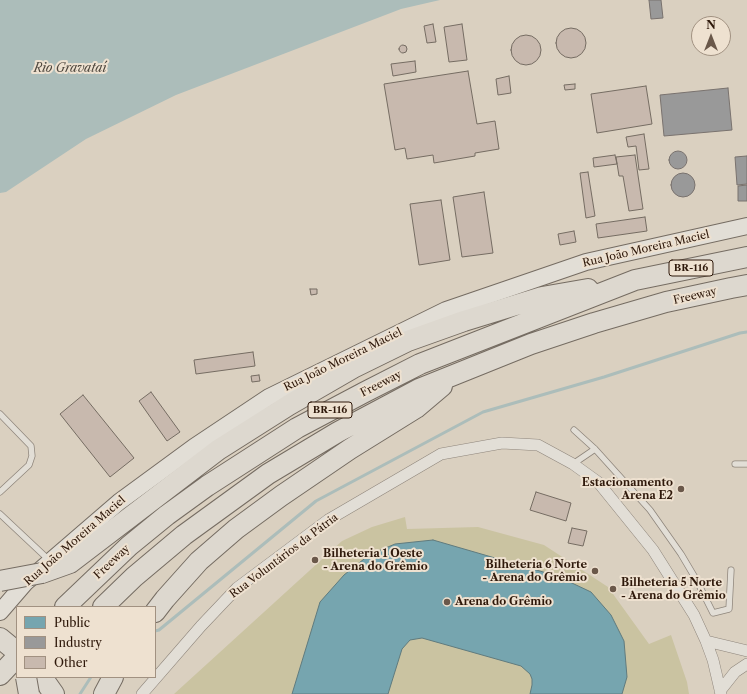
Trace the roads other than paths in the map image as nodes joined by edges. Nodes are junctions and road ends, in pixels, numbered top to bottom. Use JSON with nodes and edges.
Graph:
{"nodes":[{"id":1,"x":747,"y":226,"type":"edge"},
{"id":2,"x":747,"y":257,"type":"edge"},
{"id":3,"x":635,"y":280,"type":"junction"},
{"id":4,"x":747,"y":285,"type":"edge"},
{"id":5,"x":455,"y":374,"type":"junction"},
{"id":6,"x":0,"y":414,"type":"edge"},
{"id":7,"x":574,"y":430,"type":"dead end"},
{"id":8,"x":595,"y":449,"type":"junction"},
{"id":9,"x":573,"y":464,"type":"junction"},
{"id":10,"x":735,"y":464,"type":"dead end"},
{"id":11,"x":747,"y":464,"type":"edge"},
{"id":12,"x":0,"y":492,"type":"edge"},
{"id":13,"x":0,"y":514,"type":"edge"},
{"id":14,"x":51,"y":561,"type":"junction"},
{"id":15,"x":730,"y":570,"type":"dead end"},
{"id":16,"x":0,"y":581,"type":"edge"},
{"id":17,"x":66,"y":606,"type":"edge"},
{"id":18,"x":104,"y":606,"type":"edge"},
{"id":19,"x":160,"y":606,"type":"edge"},
{"id":20,"x":0,"y":612,"type":"edge"},
{"id":21,"x":0,"y":638,"type":"edge"},
{"id":22,"x":706,"y":641,"type":"junction"},
{"id":23,"x":16,"y":651,"type":"edge"},
{"id":24,"x":747,"y":651,"type":"edge"},
{"id":25,"x":16,"y":658,"type":"edge"},
{"id":26,"x":747,"y":664,"type":"edge"},
{"id":27,"x":0,"y":676,"type":"edge"},
{"id":28,"x":26,"y":678,"type":"edge"},
{"id":29,"x":33,"y":678,"type":"edge"},
{"id":30,"x":43,"y":678,"type":"edge"},
{"id":31,"x":113,"y":678,"type":"edge"},
{"id":32,"x":145,"y":691,"type":"edge"},
{"id":33,"x":720,"y":692,"type":"edge"},
{"id":34,"x":18,"y":694,"type":"edge"},
{"id":35,"x":29,"y":694,"type":"edge"},
{"id":36,"x":54,"y":694,"type":"edge"},
{"id":37,"x":104,"y":694,"type":"edge"}],
"edges":[{"from":1,"to":14,"type":"street","name":"Rua João Moreira Maciel"},
{"from":2,"to":3,"type":"highway","name":"Freeway","number":"BR-116"},
{"from":3,"to":16,"type":"highway","bridge":true},
{"from":3,"to":17,"type":"highway","name":"Freeway","number":"BR-116"},
{"from":4,"to":5,"type":"highway","name":"Freeway","number":"BR-116"},
{"from":5,"to":18,"type":"highway","name":"Freeway","number":"BR-116"},
{"from":5,"to":19,"type":"highway"},
{"from":6,"to":12,"type":"lane"},
{"from":7,"to":8,"type":"lane"},
{"from":8,"to":9,"type":"lane"},
{"from":8,"to":15,"type":"lane"},
{"from":9,"to":22,"type":"street"},
{"from":9,"to":32,"type":"street","name":"Rua Voluntários da Pátria"},
{"from":10,"to":11,"type":"lane"},
{"from":13,"to":14,"type":"lane"},
{"from":14,"to":20,"type":"street","name":"Rua João Moreira Maciel"},
{"from":21,"to":23,"type":"highway"},
{"from":22,"to":24,"type":"street"},
{"from":22,"to":33,"type":"street"},
{"from":25,"to":27,"type":"highway"},
{"from":26,"to":33,"type":"street"},
{"from":28,"to":35,"type":"highway","bridge":true},
{"from":29,"to":34,"type":"highway"},
{"from":30,"to":36,"type":"highway"},
{"from":31,"to":37,"type":"highway"}]}
